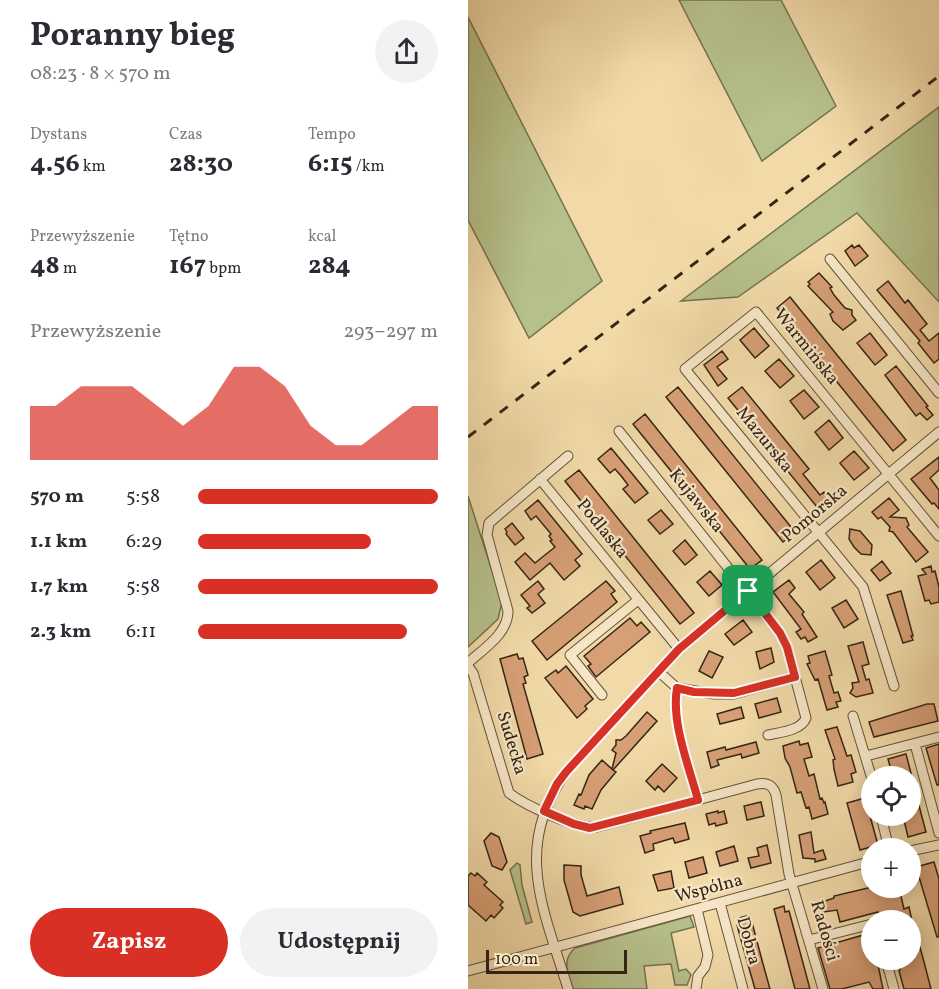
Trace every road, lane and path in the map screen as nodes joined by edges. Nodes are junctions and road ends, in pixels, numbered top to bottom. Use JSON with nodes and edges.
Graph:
{"nodes":[{"id":1,"x":830,"y":259,"type":"dead end"},
{"id":2,"x":685,"y":369,"type":"joint"},
{"id":3,"x":939,"y":393,"type":"edge"},
{"id":4,"x":619,"y":431,"type":"dead end"},
{"id":5,"x":939,"y":432,"type":"edge"},
{"id":6,"x":568,"y":456,"type":"dead end"},
{"id":7,"x":889,"y":474,"type":"junction"},
{"id":8,"x":540,"y":479,"type":"junction"},
{"id":9,"x":818,"y":533,"type":"junction"},
{"id":10,"x":939,"y":536,"type":"edge"},
{"id":11,"x":748,"y":591,"type":"junction"},
{"id":12,"x":638,"y":600,"type":"junction"},
{"id":13,"x":679,"y":649,"type":"junction"},
{"id":14,"x":468,"y":664,"type":"edge"},
{"id":15,"x":658,"y":671,"type":"junction"},
{"id":16,"x":795,"y":677,"type":"junction"},
{"id":17,"x":894,"y":686,"type":"dead end"},
{"id":18,"x":677,"y":688,"type":"junction"},
{"id":19,"x":602,"y":695,"type":"dead end"},
{"id":20,"x":854,"y":716,"type":"dead end"},
{"id":21,"x":768,"y":735,"type":"dead end"},
{"id":22,"x":939,"y":737,"type":"edge"},
{"id":23,"x":915,"y":744,"type":"junction"},
{"id":24,"x":866,"y":756,"type":"junction"},
{"id":25,"x":869,"y":766,"type":"edge"},
{"id":26,"x":698,"y":800,"type":"junction"},
{"id":27,"x":544,"y":811,"type":"junction"},
{"id":28,"x":939,"y":833,"type":"edge"},
{"id":29,"x":939,"y":845,"type":"edge"},
{"id":30,"x":921,"y":849,"type":"edge"},
{"id":31,"x":861,"y":864,"type":"edge"},
{"id":32,"x":792,"y":883,"type":"junction"},
{"id":33,"x":720,"y":903,"type":"junction"},
{"id":34,"x":697,"y":909,"type":"junction"},
{"id":35,"x":861,"y":927,"type":"edge"},
{"id":36,"x":809,"y":940,"type":"junction"},
{"id":37,"x":556,"y":948,"type":"junction"},
{"id":38,"x":889,"y":970,"type":"edge"},
{"id":39,"x":468,"y":971,"type":"edge"},
{"id":40,"x":568,"y":989,"type":"edge"},
{"id":41,"x":696,"y":989,"type":"edge"},
{"id":42,"x":744,"y":989,"type":"edge"},
{"id":43,"x":823,"y":989,"type":"edge"},
{"id":44,"x":894,"y":989,"type":"edge"}],
"edges":[{"from":1,"to":3,"type":"street"},
{"from":2,"to":7,"type":"street","name":"Warmińska"},
{"from":2,"to":9,"type":"street","name":"Mazurska"},
{"from":4,"to":11,"type":"street","name":"Kujawska"},
{"from":5,"to":7,"type":"street","name":"Pomorska"},
{"from":6,"to":8,"type":"street"},
{"from":7,"to":9,"type":"street","name":"Pomorska"},
{"from":7,"to":10,"type":"street"},
{"from":8,"to":12,"type":"street","name":"Podlaska"},
{"from":8,"to":14,"type":"street"},
{"from":9,"to":11,"type":"street","name":"Pomorska"},
{"from":9,"to":17,"type":"street","name":"Mazurska"},
{"from":11,"to":13,"type":"street","name":"Pomorska"},
{"from":11,"to":16,"type":"street","name":"Kujawska"},
{"from":12,"to":13,"type":"street","name":"Podlaska"},
{"from":12,"to":19,"type":"street"},
{"from":13,"to":15,"type":"street","name":"Pomorska"},
{"from":14,"to":27,"type":"street","name":"Sudecka"},
{"from":15,"to":18,"type":"street"},
{"from":15,"to":27,"type":"street","name":"Pomorska"},
{"from":16,"to":18,"type":"street"},
{"from":16,"to":21,"type":"street","name":"Kujawska"},
{"from":18,"to":26,"type":"street"},
{"from":20,"to":24,"type":"street"},
{"from":22,"to":23,"type":"street"},
{"from":23,"to":24,"type":"street"},
{"from":23,"to":28,"type":"street"},
{"from":24,"to":25,"type":"street"},
{"from":26,"to":27,"type":"street","name":"Sudecka"},
{"from":26,"to":32,"type":"street","name":"Radości"},
{"from":27,"to":37,"type":"street","name":"Pomorska"},
{"from":29,"to":30,"type":"street"},
{"from":31,"to":32,"type":"street","name":"Wspólna"},
{"from":32,"to":33,"type":"street","name":"Wspólna"},
{"from":32,"to":36,"type":"street","name":"Radości"},
{"from":33,"to":34,"type":"street","name":"Wspólna"},
{"from":33,"to":42,"type":"street","name":"Dobra"},
{"from":34,"to":37,"type":"street","name":"Wspólna"},
{"from":34,"to":41,"type":"street"},
{"from":35,"to":36,"type":"street"},
{"from":36,"to":43,"type":"street","name":"Radości"},
{"from":37,"to":39,"type":"street","name":"Wspólna"},
{"from":37,"to":40,"type":"street","name":"Pomorska"},
{"from":38,"to":44,"type":"street"}]}
